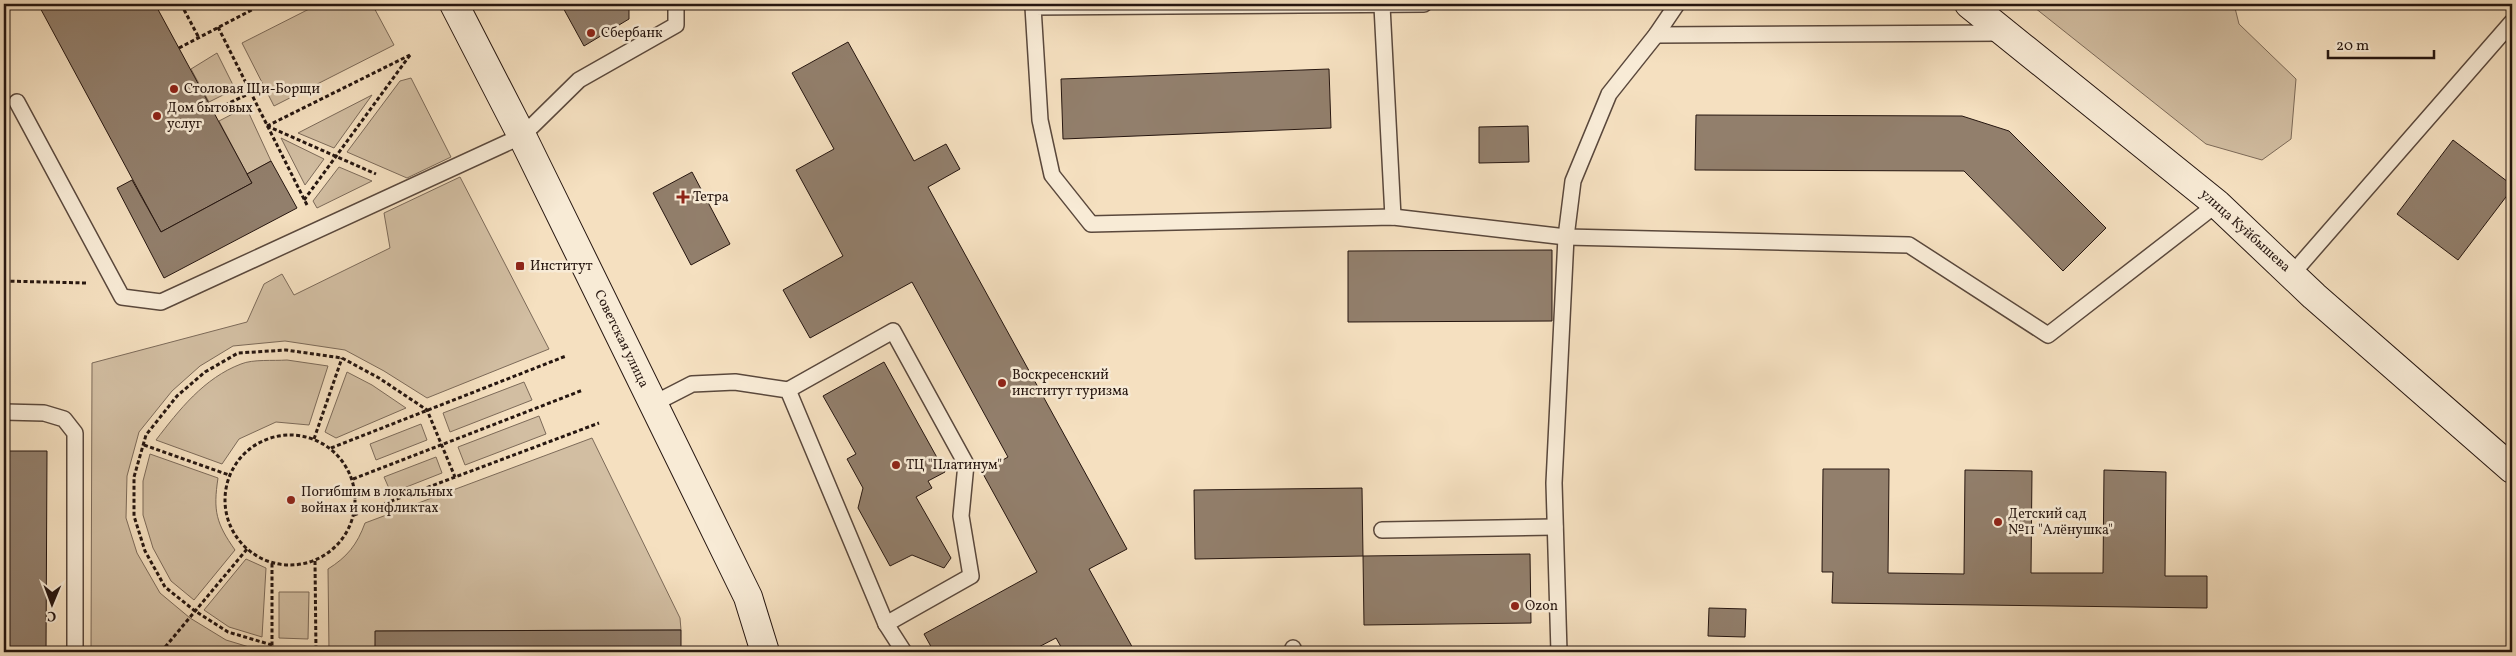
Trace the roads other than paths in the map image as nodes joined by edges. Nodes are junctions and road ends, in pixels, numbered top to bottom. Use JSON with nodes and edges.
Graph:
{"nodes":[{"id":1,"x":454,"y":4,"type":"edge"},
{"id":2,"x":676,"y":4,"type":"edge"},
{"id":3,"x":1424,"y":4,"type":"edge"},
{"id":4,"x":1677,"y":4,"type":"edge"},
{"id":5,"x":1969,"y":4,"type":"edge"},
{"id":6,"x":1382,"y":6,"type":"junction"},
{"id":7,"x":2512,"y":22,"type":"edge"},
{"id":8,"x":2005,"y":33,"type":"junction"},
{"id":9,"x":1656,"y":35,"type":"junction"},
{"id":10,"x":17,"y":102,"type":"dead end"},
{"id":11,"x":522,"y":136,"type":"junction"},
{"id":12,"x":2217,"y":204,"type":"junction"},
{"id":13,"x":1393,"y":217,"type":"junction"},
{"id":14,"x":1566,"y":236,"type":"junction"},
{"id":15,"x":2292,"y":274,"type":"junction"},
{"id":16,"x":788,"y":390,"type":"junction"},
{"id":17,"x":653,"y":404,"type":"junction"},
{"id":18,"x":4,"y":412,"type":"edge"},
{"id":19,"x":2512,"y":469,"type":"edge"},
{"id":20,"x":1555,"y":527,"type":"junction"},
{"id":21,"x":1382,"y":530,"type":"dead end"},
{"id":22,"x":886,"y":624,"type":"junction"},
{"id":23,"x":75,"y":652,"type":"edge"},
{"id":24,"x":766,"y":652,"type":"edge"},
{"id":25,"x":904,"y":652,"type":"edge"},
{"id":26,"x":1559,"y":652,"type":"edge"}],
"edges":[{"from":1,"to":11,"type":"street","name":"Советская улица"},
{"from":2,"to":11,"type":"lane"},
{"from":3,"to":6,"type":"lane"},
{"from":4,"to":9,"type":"lane"},
{"from":5,"to":8,"type":"street","name":"улица Куйбышева"},
{"from":6,"to":13,"type":"lane"},
{"from":6,"to":13,"type":"lane"},
{"from":7,"to":15,"type":"lane"},
{"from":8,"to":9,"type":"lane"},
{"from":8,"to":12,"type":"street","name":"улица Куйбышева"},
{"from":9,"to":14,"type":"lane"},
{"from":10,"to":11,"type":"lane"},
{"from":11,"to":17,"type":"street","name":"Советская улица"},
{"from":12,"to":14,"type":"lane"},
{"from":12,"to":15,"type":"street","name":"улица Куйбышева"},
{"from":13,"to":14,"type":"lane"},
{"from":14,"to":20,"type":"lane"},
{"from":15,"to":19,"type":"street","name":"улица Куйбышева"},
{"from":16,"to":17,"type":"lane"},
{"from":16,"to":22,"type":"lane"},
{"from":16,"to":22,"type":"lane"},
{"from":17,"to":24,"type":"street","name":"Советская улица"},
{"from":18,"to":23,"type":"lane"},
{"from":20,"to":21,"type":"lane"},
{"from":20,"to":26,"type":"lane"},
{"from":22,"to":25,"type":"lane"}]}
